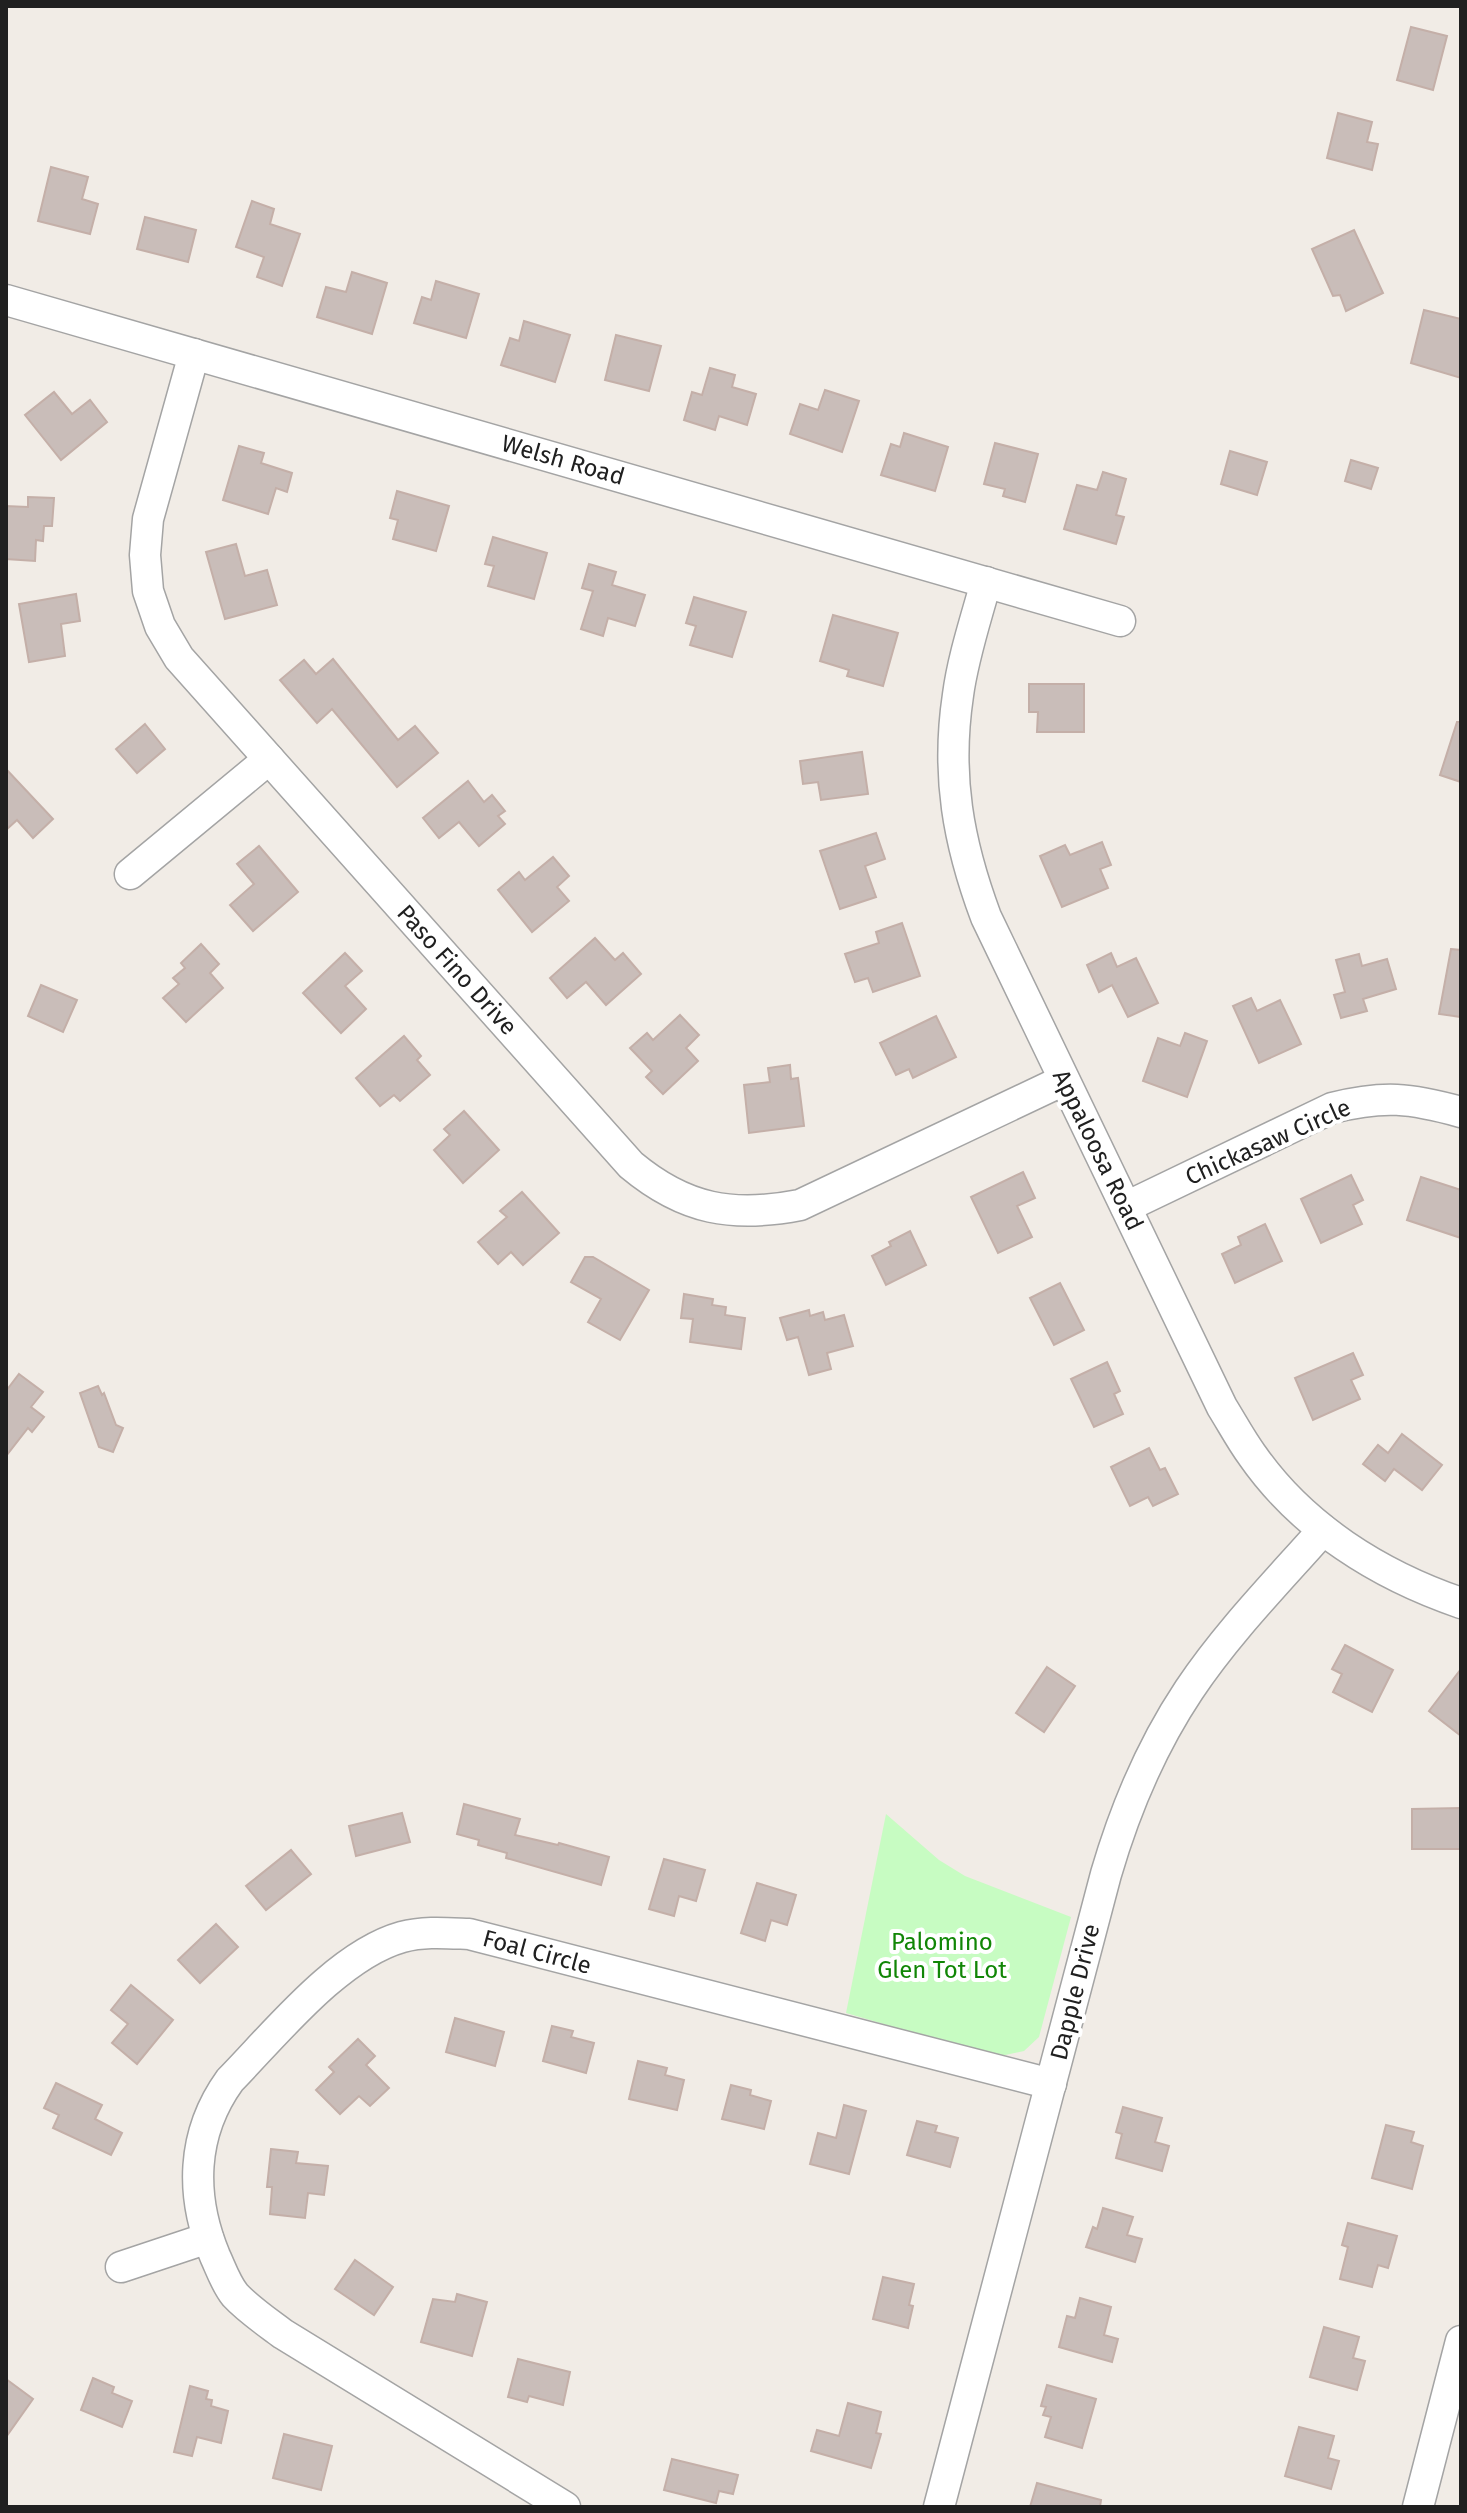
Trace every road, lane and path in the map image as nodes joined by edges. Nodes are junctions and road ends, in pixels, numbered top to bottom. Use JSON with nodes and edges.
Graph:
{"nodes":[{"id":1,"x":6,"y":300,"type":"edge"},
{"id":2,"x":194,"y":354,"type":"junction"},
{"id":3,"x":986,"y":582,"type":"junction"},
{"id":4,"x":1120,"y":621,"type":"dead end"},
{"id":5,"x":269,"y":759,"type":"junction"},
{"id":6,"x":130,"y":874,"type":"dead end"},
{"id":7,"x":1064,"y":1080,"type":"junction"},
{"id":8,"x":1461,"y":1112,"type":"edge"},
{"id":9,"x":1126,"y":1207,"type":"junction"},
{"id":10,"x":1323,"y":1530,"type":"junction"},
{"id":11,"x":1461,"y":1603,"type":"edge"},
{"id":12,"x":1051,"y":2084,"type":"junction"},
{"id":13,"x":208,"y":2238,"type":"junction"},
{"id":14,"x":121,"y":2267,"type":"dead end"},
{"id":15,"x":1461,"y":2341,"type":"edge"},
{"id":16,"x":1453,"y":2402,"type":"edge"},
{"id":17,"x":565,"y":2507,"type":"edge"},
{"id":18,"x":939,"y":2507,"type":"edge"},
{"id":19,"x":1418,"y":2507,"type":"edge"}],
"edges":[{"from":1,"to":2,"type":"street","name":"Welsh Road"},
{"from":2,"to":3,"type":"street","name":"Welsh Road"},
{"from":2,"to":5,"type":"street","name":"Paso Fino Drive"},
{"from":3,"to":4,"type":"street","name":"Welsh Road"},
{"from":3,"to":7,"type":"street","name":"Appaloosa Road"},
{"from":5,"to":6,"type":"street"},
{"from":5,"to":7,"type":"street","name":"Paso Fino Drive"},
{"from":7,"to":9,"type":"street","name":"Appaloosa Road"},
{"from":8,"to":9,"type":"street","name":"Chickasaw Circle"},
{"from":9,"to":10,"type":"street","name":"Appaloosa Road"},
{"from":10,"to":11,"type":"street","name":"Appaloosa Road"},
{"from":10,"to":12,"type":"street","name":"Dapple Drive"},
{"from":12,"to":13,"type":"street","name":"Foal Circle"},
{"from":12,"to":18,"type":"street","name":"Dapple Drive"},
{"from":13,"to":14,"type":"street"},
{"from":13,"to":17,"type":"street","name":"Foal Circle"},
{"from":15,"to":16,"type":"street"},
{"from":16,"to":19,"type":"street"}]}
